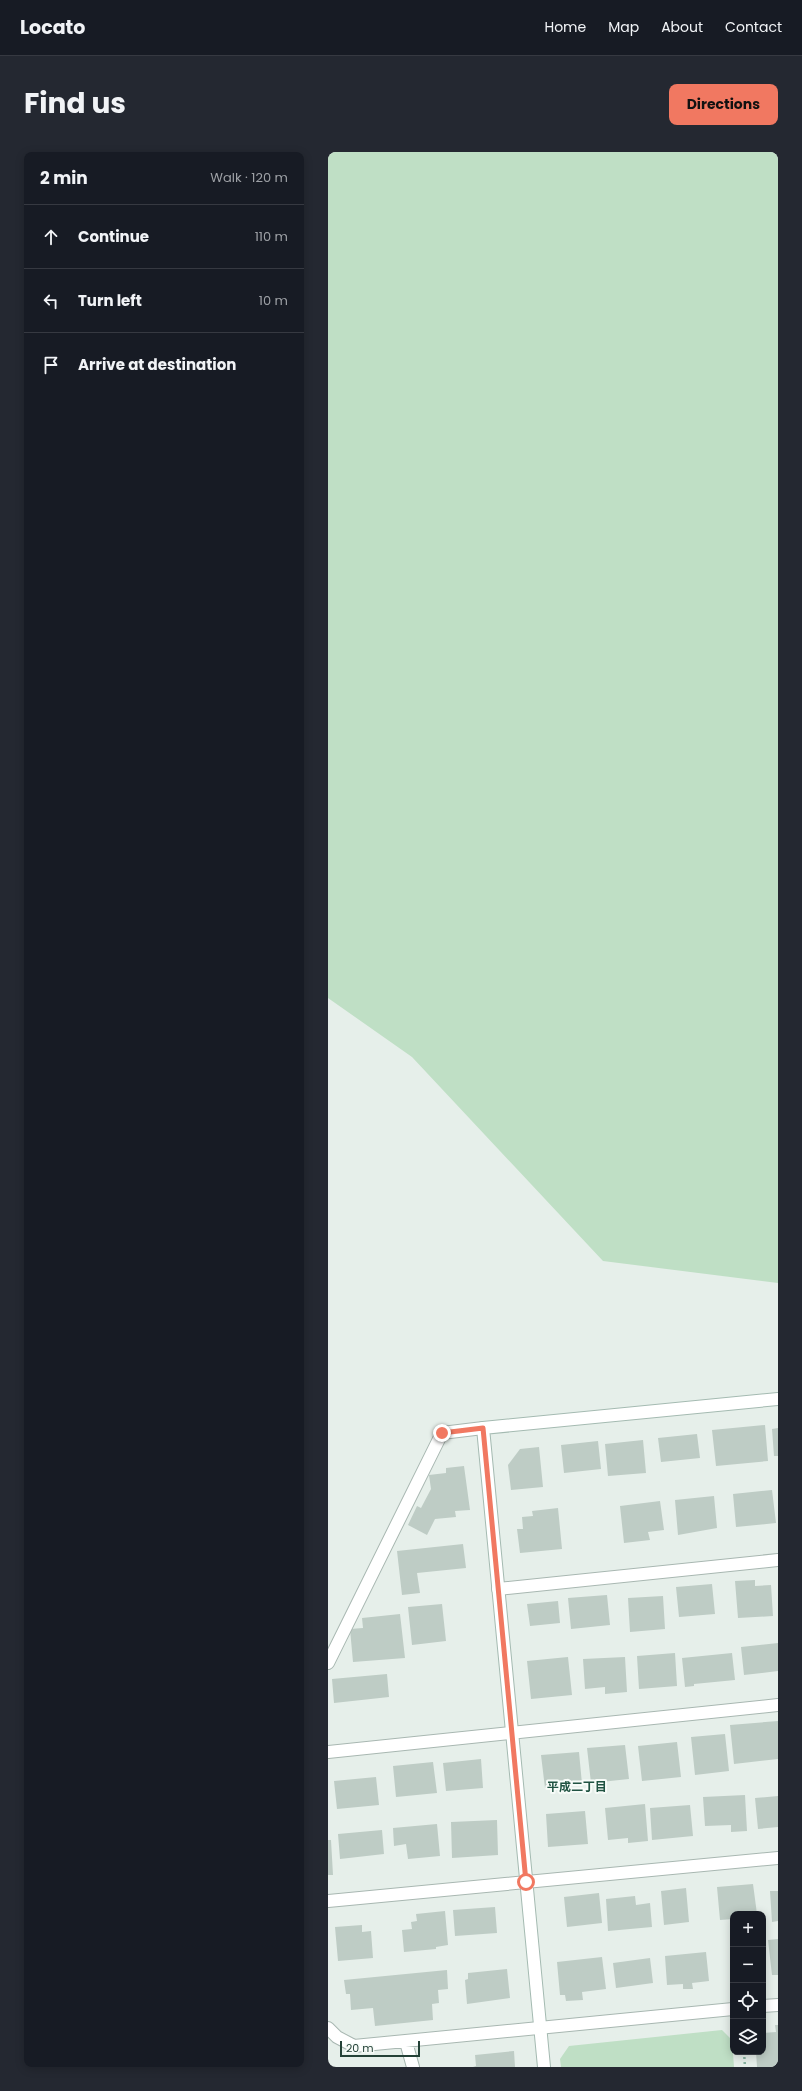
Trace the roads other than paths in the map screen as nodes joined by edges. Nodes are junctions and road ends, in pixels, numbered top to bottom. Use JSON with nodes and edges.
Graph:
{"nodes":[{"id":1,"x":778,"y":1399,"type":"edge"},
{"id":2,"x":483,"y":1428,"type":"junction"},
{"id":3,"x":778,"y":1560,"type":"edge"},
{"id":4,"x":498,"y":1589,"type":"junction"},
{"id":5,"x":328,"y":1663,"type":"edge"},
{"id":6,"x":778,"y":1705,"type":"edge"},
{"id":7,"x":512,"y":1733,"type":"junction"},
{"id":8,"x":328,"y":1752,"type":"edge"},
{"id":9,"x":778,"y":1858,"type":"edge"},
{"id":10,"x":526,"y":1882,"type":"junction"},
{"id":11,"x":328,"y":1901,"type":"edge"},
{"id":12,"x":778,"y":2005,"type":"edge"},
{"id":13,"x":766,"y":2006,"type":"edge"},
{"id":14,"x":730,"y":2009,"type":"edge"},
{"id":15,"x":328,"y":2028,"type":"edge"},
{"id":16,"x":540,"y":2029,"type":"junction"},
{"id":17,"x":406,"y":2042,"type":"junction"},
{"id":18,"x":413,"y":2067,"type":"edge"},
{"id":19,"x":544,"y":2067,"type":"edge"}],
"edges":[{"from":1,"to":2,"type":"street"},
{"from":2,"to":4,"type":"street"},
{"from":2,"to":5,"type":"street"},
{"from":3,"to":4,"type":"street"},
{"from":4,"to":7,"type":"street"},
{"from":6,"to":7,"type":"street"},
{"from":7,"to":8,"type":"street"},
{"from":7,"to":10,"type":"street"},
{"from":9,"to":10,"type":"street"},
{"from":10,"to":11,"type":"street"},
{"from":10,"to":16,"type":"street"},
{"from":12,"to":13,"type":"street"},
{"from":14,"to":16,"type":"street"},
{"from":15,"to":17,"type":"street"},
{"from":16,"to":17,"type":"street"},
{"from":16,"to":19,"type":"street"},
{"from":17,"to":18,"type":"street"}]}
